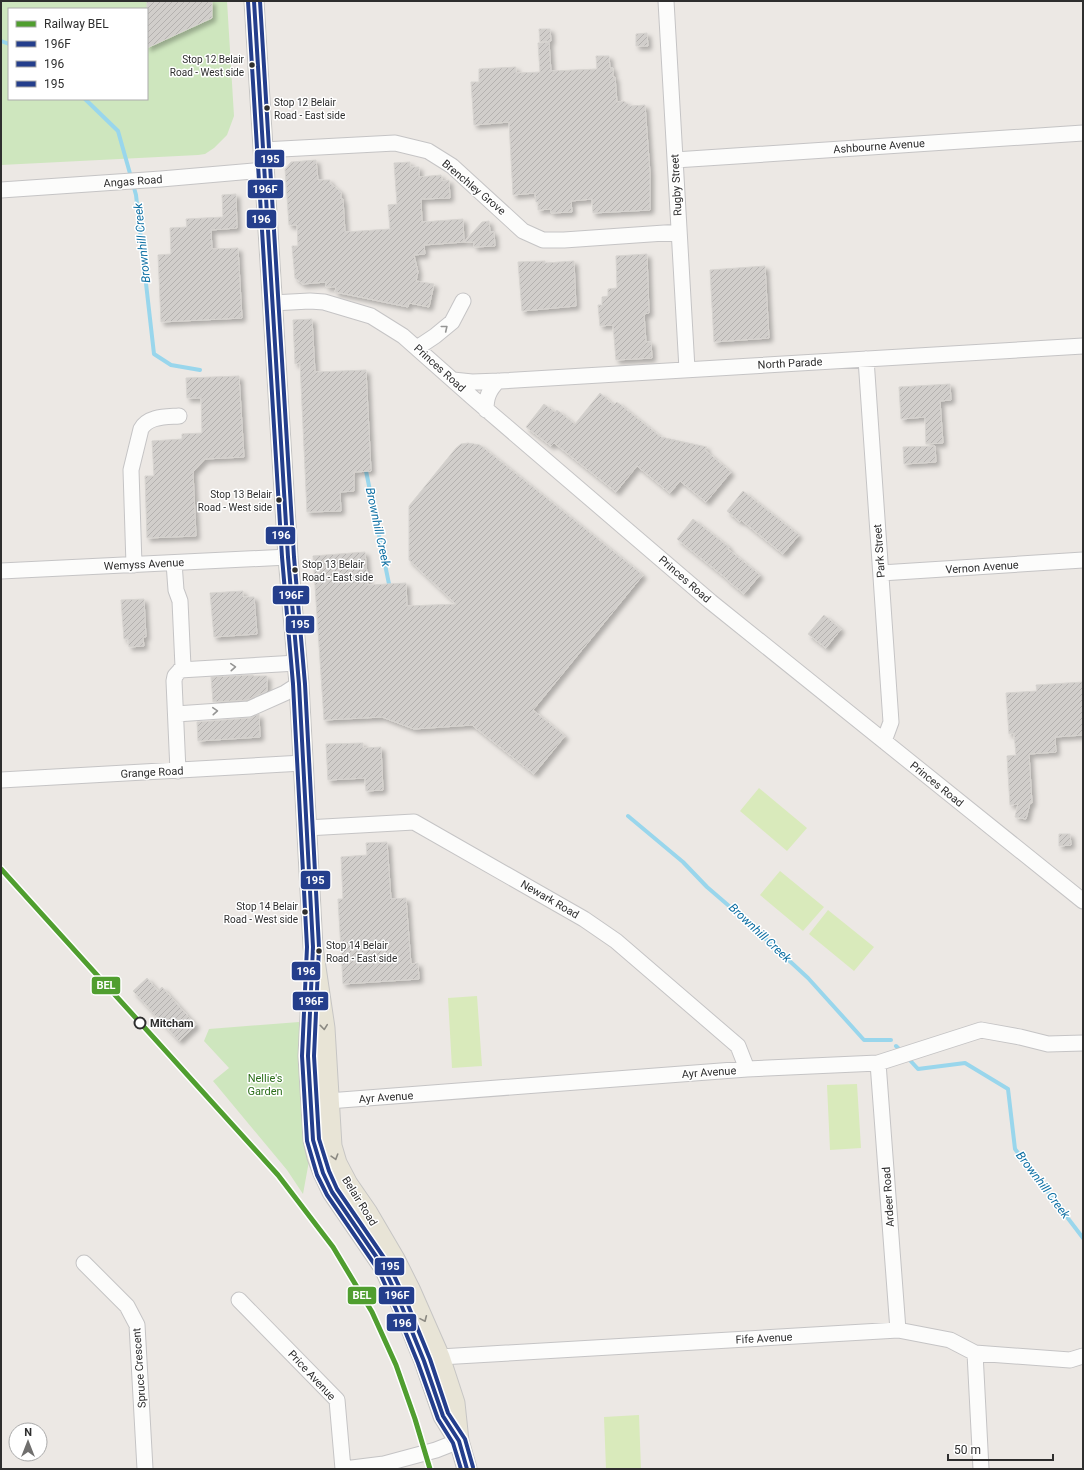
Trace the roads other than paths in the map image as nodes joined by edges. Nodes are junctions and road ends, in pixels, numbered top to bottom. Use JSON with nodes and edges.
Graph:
{"nodes":[{"id":1,"x":254,"y":1,"type":"edge"},
{"id":2,"x":666,"y":1,"type":"edge"},
{"id":3,"x":1083,"y":133,"type":"edge"},
{"id":4,"x":263,"y":150,"type":"junction"},
{"id":5,"x":675,"y":160,"type":"junction"},
{"id":6,"x":264,"y":170,"type":"junction"},
{"id":7,"x":1,"y":190,"type":"edge"},
{"id":8,"x":679,"y":232,"type":"junction"},
{"id":9,"x":463,"y":301,"type":"dead end"},
{"id":10,"x":272,"y":303,"type":"junction"},
{"id":11,"x":1083,"y":346,"type":"edge"},
{"id":12,"x":417,"y":348,"type":"junction"},
{"id":13,"x":866,"y":359,"type":"junction"},
{"id":14,"x":687,"y":369,"type":"junction"},
{"id":15,"x":453,"y":380,"type":"junction"},
{"id":16,"x":498,"y":381,"type":"junction"},
{"id":17,"x":486,"y":410,"type":"junction"},
{"id":18,"x":179,"y":416,"type":"dead end"},
{"id":19,"x":288,"y":557,"type":"junction"},
{"id":20,"x":1083,"y":560,"type":"edge"},
{"id":21,"x":174,"y":563,"type":"junction"},
{"id":22,"x":134,"y":565,"type":"junction"},
{"id":23,"x":1,"y":571,"type":"edge"},
{"id":24,"x":881,"y":573,"type":"junction"},
{"id":25,"x":298,"y":663,"type":"junction"},
{"id":26,"x":180,"y":670,"type":"junction"},
{"id":27,"x":299,"y":684,"type":"junction"},
{"id":28,"x":176,"y":714,"type":"junction"},
{"id":29,"x":884,"y":741,"type":"junction"},
{"id":30,"x":303,"y":763,"type":"junction"},
{"id":31,"x":178,"y":771,"type":"junction"},
{"id":32,"x":1,"y":780,"type":"edge"},
{"id":33,"x":306,"y":828,"type":"junction"},
{"id":34,"x":1083,"y":902,"type":"edge"},
{"id":35,"x":313,"y":947,"type":"junction"},
{"id":36,"x":1083,"y":1043,"type":"edge"},
{"id":37,"x":884,"y":1061,"type":"junction"},
{"id":38,"x":747,"y":1069,"type":"junction"},
{"id":39,"x":328,"y":1101,"type":"junction"},
{"id":40,"x":84,"y":1262,"type":"dead end"},
{"id":41,"x":239,"y":1300,"type":"dead end"},
{"id":42,"x":898,"y":1330,"type":"junction"},
{"id":43,"x":975,"y":1353,"type":"junction"},
{"id":44,"x":1083,"y":1356,"type":"edge"},
{"id":45,"x":440,"y":1357,"type":"junction"},
{"id":46,"x":459,"y":1442,"type":"junction"},
{"id":47,"x":381,"y":1467,"type":"edge"},
{"id":48,"x":145,"y":1469,"type":"edge"},
{"id":49,"x":344,"y":1469,"type":"edge"},
{"id":50,"x":467,"y":1469,"type":"edge"},
{"id":51,"x":981,"y":1469,"type":"edge"}],
"edges":[{"from":1,"to":4,"type":"main road","name":"Belair Road"},
{"from":2,"to":5,"type":"street","name":"Rugby Street"},
{"from":3,"to":5,"type":"street","name":"Ashbourne Avenue"},
{"from":4,"to":6,"type":"main road","name":"Belair Road"},
{"from":4,"to":8,"type":"street","name":"Brenchley Grove"},
{"from":5,"to":8,"type":"street","name":"Rugby Street"},
{"from":6,"to":7,"type":"street","name":"Angas Road"},
{"from":6,"to":10,"type":"main road","name":"Belair Road"},
{"from":8,"to":14,"type":"street","name":"Rugby Street"},
{"from":12,"to":9,"type":"street","one_way":true},
{"from":10,"to":12,"type":"street","name":"Princes Road"},
{"from":10,"to":19,"type":"main road","name":"Belair Road"},
{"from":11,"to":13,"type":"street","name":"North Parade"},
{"from":12,"to":15,"type":"street","name":"Princes Road"},
{"from":13,"to":14,"type":"street","name":"North Parade"},
{"from":13,"to":24,"type":"street","name":"Park Street"},
{"from":14,"to":16,"type":"street","name":"North Parade"},
{"from":15,"to":16,"type":"street","name":"North Parade"},
{"from":15,"to":17,"type":"street","name":"Princes Road"},
{"from":16,"to":17,"type":"street"},
{"from":17,"to":29,"type":"street","name":"Princes Road"},
{"from":18,"to":22,"type":"street"},
{"from":19,"to":21,"type":"street","name":"Wemyss Avenue"},
{"from":19,"to":25,"type":"main road","name":"Belair Road"},
{"from":20,"to":24,"type":"street","name":"Vernon Avenue"},
{"from":21,"to":22,"type":"street","name":"Wemyss Avenue"},
{"from":21,"to":26,"type":"street"},
{"from":22,"to":23,"type":"street","name":"Wemyss Avenue"},
{"from":24,"to":29,"type":"street","name":"Park Street"},
{"from":26,"to":25,"type":"street","one_way":true},
{"from":25,"to":27,"type":"main road","name":"Belair Road"},
{"from":26,"to":28,"type":"street"},
{"from":28,"to":27,"type":"street","one_way":true},
{"from":27,"to":30,"type":"main road","name":"Belair Road"},
{"from":28,"to":31,"type":"street"},
{"from":29,"to":34,"type":"street","name":"Princes Road"},
{"from":30,"to":31,"type":"street","name":"Grange Road"},
{"from":30,"to":33,"type":"main road","name":"Belair Road"},
{"from":31,"to":32,"type":"street","name":"Grange Road"},
{"from":33,"to":35,"type":"main road","name":"Belair Road"},
{"from":33,"to":38,"type":"street","name":"Newark Road"},
{"from":35,"to":39,"type":"main road","name":"Belair Road","one_way":true},
{"from":35,"to":46,"type":"main road","name":"Belair Road"},
{"from":36,"to":37,"type":"street","name":"Ayr Avenue"},
{"from":37,"to":38,"type":"street","name":"Ayr Avenue"},
{"from":37,"to":42,"type":"street","name":"Ardeer Road"},
{"from":38,"to":39,"type":"street","name":"Ayr Avenue"},
{"from":39,"to":45,"type":"main road","name":"Belair Road","one_way":true},
{"from":40,"to":48,"type":"street","name":"Spruce Crescent"},
{"from":41,"to":49,"type":"street","name":"Price Avenue"},
{"from":42,"to":43,"type":"street","name":"Fife Avenue"},
{"from":42,"to":45,"type":"street","name":"Fife Avenue"},
{"from":43,"to":44,"type":"street","name":"Fife Avenue"},
{"from":43,"to":51,"type":"street"},
{"from":45,"to":46,"type":"main road","name":"Belair Road"},
{"from":46,"to":47,"type":"street"},
{"from":46,"to":50,"type":"main road","name":"Belair Road"},
{"from":47,"to":49,"type":"street"}]}
